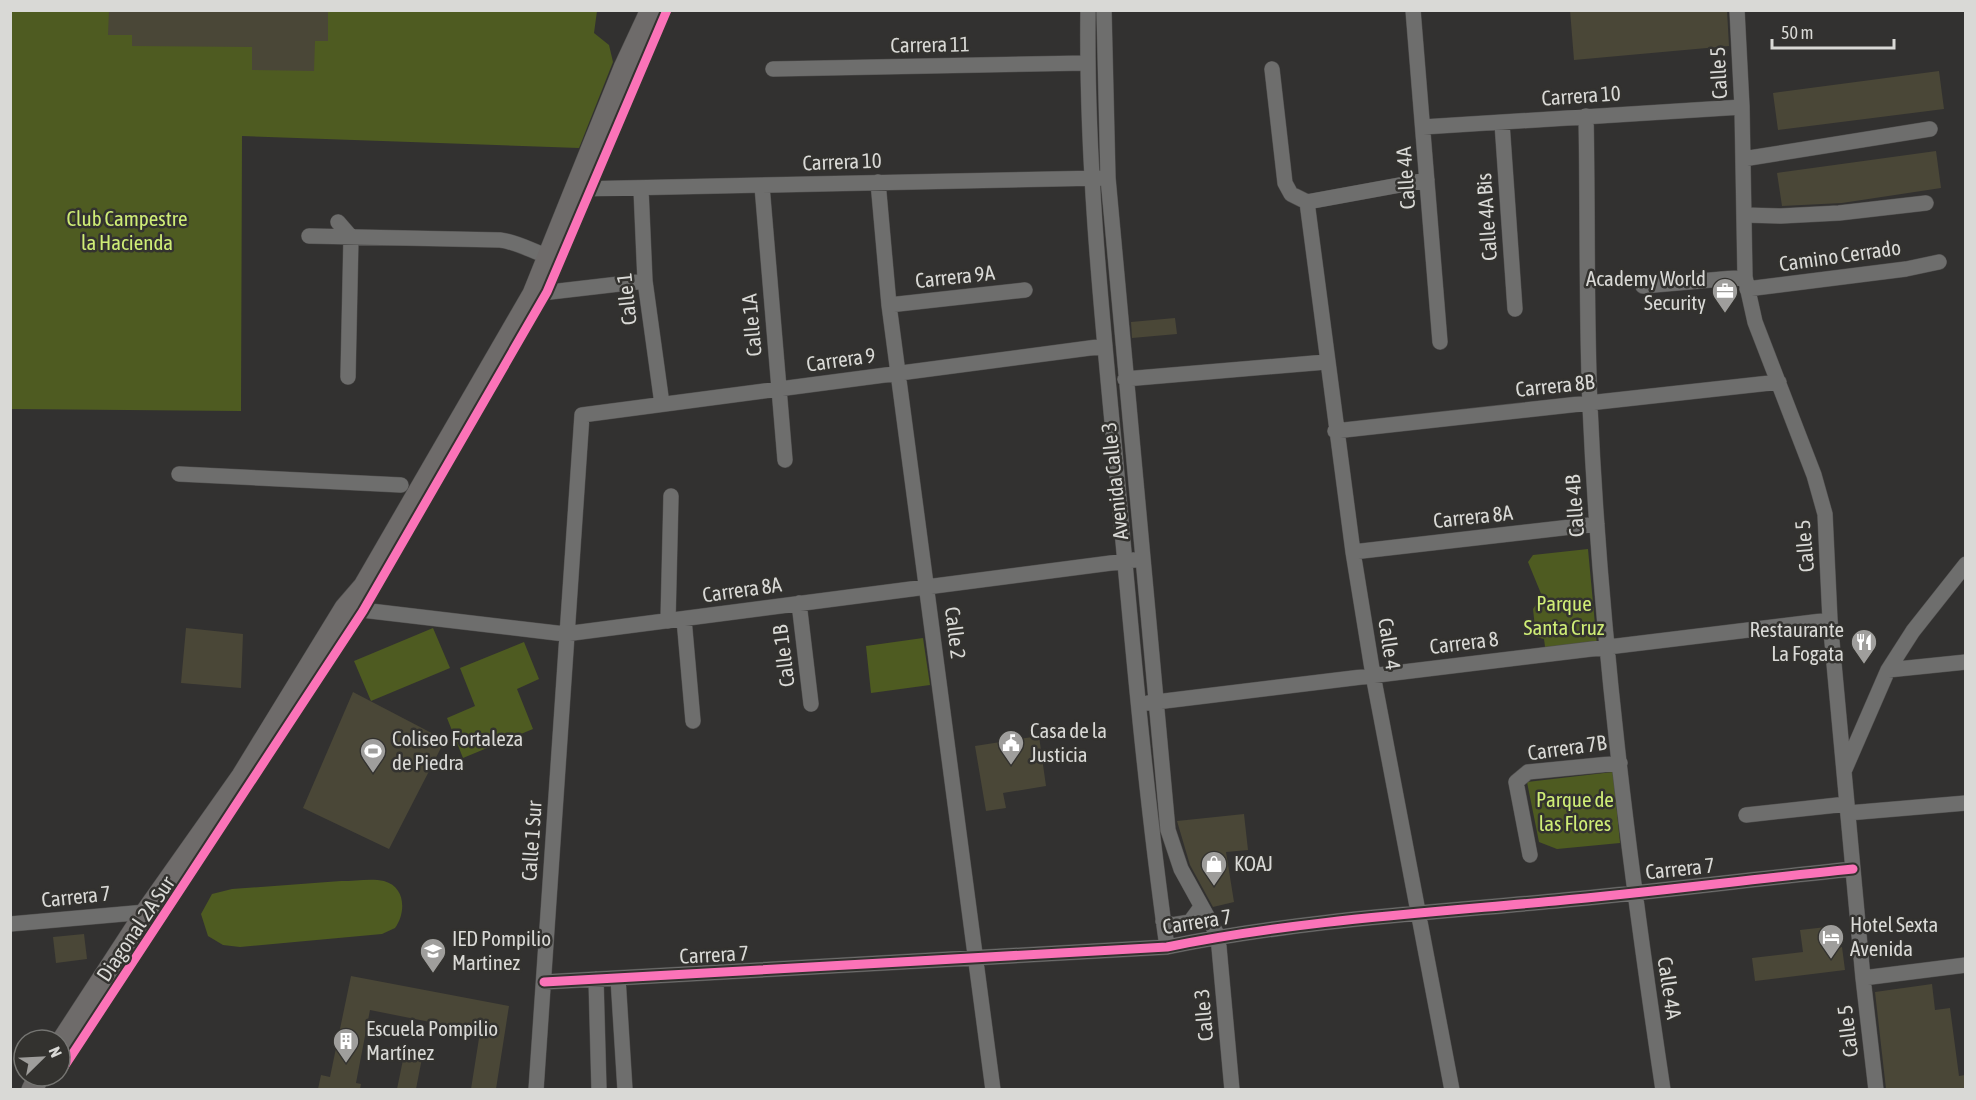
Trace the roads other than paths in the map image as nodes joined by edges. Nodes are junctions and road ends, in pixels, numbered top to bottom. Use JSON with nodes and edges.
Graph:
{"nodes":[{"id":1,"x":651,"y":10,"type":"edge"},
{"id":2,"x":1088,"y":10,"type":"edge"},
{"id":3,"x":1104,"y":10,"type":"edge"},
{"id":4,"x":1413,"y":10,"type":"edge"},
{"id":5,"x":1737,"y":10,"type":"edge"},
{"id":6,"x":1087,"y":63,"type":"junction"},
{"id":7,"x":774,"y":69,"type":"dead end"},
{"id":8,"x":1272,"y":69,"type":"dead end"},
{"id":9,"x":1742,"y":107,"type":"junction"},
{"id":10,"x":1586,"y":116,"type":"junction"},
{"id":11,"x":1502,"y":123,"type":"junction"},
{"id":12,"x":1423,"y":127,"type":"junction"},
{"id":13,"x":1930,"y":129,"type":"dead end"},
{"id":14,"x":1743,"y":159,"type":"junction"},
{"id":15,"x":1100,"y":178,"type":"junction"},
{"id":16,"x":1427,"y":180,"type":"junction"},
{"id":17,"x":878,"y":182,"type":"junction"},
{"id":18,"x":762,"y":186,"type":"junction"},
{"id":19,"x":577,"y":189,"type":"junction"},
{"id":20,"x":641,"y":189,"type":"junction"},
{"id":21,"x":1307,"y":202,"type":"junction"},
{"id":22,"x":1926,"y":202,"type":"dead end"},
{"id":23,"x":1744,"y":214,"type":"junction"},
{"id":24,"x":338,"y":222,"type":"dead end"},
{"id":25,"x":309,"y":236,"type":"dead end"},
{"id":26,"x":351,"y":237,"type":"junction"},
{"id":27,"x":550,"y":257,"type":"junction"},
{"id":28,"x":1939,"y":262,"type":"dead end"},
{"id":29,"x":645,"y":281,"type":"junction"},
{"id":30,"x":1746,"y":283,"type":"junction"},
{"id":31,"x":1643,"y":286,"type":"dead end"},
{"id":32,"x":1025,"y":290,"type":"dead end"},
{"id":33,"x":533,"y":294,"type":"junction"},
{"id":34,"x":889,"y":305,"type":"junction"},
{"id":35,"x":1515,"y":309,"type":"dead end"},
{"id":36,"x":1440,"y":342,"type":"dead end"},
{"id":37,"x":1105,"y":346,"type":"junction"},
{"id":38,"x":1326,"y":362,"type":"junction"},
{"id":39,"x":898,"y":373,"type":"junction"},
{"id":40,"x":348,"y":377,"type":"dead end"},
{"id":41,"x":1125,"y":379,"type":"junction"},
{"id":42,"x":1779,"y":382,"type":"junction"},
{"id":43,"x":778,"y":389,"type":"junction"},
{"id":44,"x":662,"y":404,"type":"junction"},
{"id":45,"x":1590,"y":404,"type":"junction"},
{"id":46,"x":582,"y":415,"type":"joint"},
{"id":47,"x":1335,"y":431,"type":"junction"},
{"id":48,"x":785,"y":460,"type":"dead end"},
{"id":49,"x":179,"y":474,"type":"dead end"},
{"id":50,"x":401,"y":485,"type":"dead end"},
{"id":51,"x":671,"y":496,"type":"dead end"},
{"id":52,"x":1597,"y":525,"type":"junction"},
{"id":53,"x":1353,"y":552,"type":"junction"},
{"id":54,"x":1144,"y":558,"type":"junction"},
{"id":55,"x":1125,"y":561,"type":"junction"},
{"id":56,"x":1965,"y":564,"type":"edge"},
{"id":57,"x":928,"y":586,"type":"junction"},
{"id":58,"x":799,"y":603,"type":"junction"},
{"id":59,"x":345,"y":608,"type":"junction"},
{"id":60,"x":684,"y":619,"type":"junction"},
{"id":61,"x":1830,"y":620,"type":"junction"},
{"id":62,"x":669,"y":621,"type":"junction"},
{"id":63,"x":565,"y":634,"type":"junction"},
{"id":64,"x":1609,"y":647,"type":"junction"},
{"id":65,"x":1965,"y":662,"type":"edge"},
{"id":66,"x":1888,"y":670,"type":"junction"},
{"id":67,"x":1373,"y":675,"type":"junction"},
{"id":68,"x":1157,"y":702,"type":"junction"},
{"id":69,"x":811,"y":704,"type":"dead end"},
{"id":70,"x":1139,"y":704,"type":"junction"},
{"id":71,"x":693,"y":722,"type":"dead end"},
{"id":72,"x":1620,"y":763,"type":"junction"},
{"id":73,"x":1844,"y":771,"type":"junction"},
{"id":74,"x":1965,"y":803,"type":"edge"},
{"id":75,"x":1847,"y":809,"type":"junction"},
{"id":76,"x":1746,"y":814,"type":"dead end"},
{"id":77,"x":1530,"y":855,"type":"dead end"},
{"id":78,"x":1853,"y":869,"type":"junction"},
{"id":79,"x":1633,"y":892,"type":"junction"},
{"id":80,"x":1201,"y":908,"type":"junction"},
{"id":81,"x":146,"y":912,"type":"junction"},
{"id":82,"x":1418,"y":912,"type":"junction"},
{"id":83,"x":1163,"y":921,"type":"junction"},
{"id":84,"x":10,"y":924,"type":"edge"},
{"id":85,"x":1218,"y":936,"type":"junction"},
{"id":86,"x":1167,"y":947,"type":"junction"},
{"id":87,"x":974,"y":958,"type":"junction"},
{"id":88,"x":1965,"y":965,"type":"edge"},
{"id":89,"x":618,"y":978,"type":"junction"},
{"id":90,"x":1863,"y":978,"type":"junction"},
{"id":91,"x":596,"y":979,"type":"junction"},
{"id":92,"x":544,"y":982,"type":"junction"},
{"id":93,"x":70,"y":1028,"type":"edge"},
{"id":94,"x":536,"y":1089,"type":"edge"},
{"id":95,"x":599,"y":1089,"type":"edge"},
{"id":96,"x":625,"y":1089,"type":"edge"},
{"id":97,"x":993,"y":1089,"type":"edge"},
{"id":98,"x":1232,"y":1089,"type":"edge"},
{"id":99,"x":1452,"y":1089,"type":"edge"},
{"id":100,"x":1663,"y":1089,"type":"edge"},
{"id":101,"x":1876,"y":1089,"type":"edge"}],
"edges":[{"from":1,"to":19,"type":"main road","name":"Diagonal 2A Sur"},
{"from":2,"to":6,"type":"street","name":"Avenida Calle 3"},
{"from":3,"to":15,"type":"street","name":"Avenida Calle 3"},
{"from":4,"to":12,"type":"street","name":"Calle 4A"},
{"from":5,"to":9,"type":"street","name":"Calle 5"},
{"from":6,"to":7,"type":"street","name":"Carrera 11"},
{"from":6,"to":15,"type":"street","name":"Avenida Calle 3"},
{"from":8,"to":21,"type":"street"},
{"from":9,"to":10,"type":"street","name":"Carrera 10"},
{"from":9,"to":14,"type":"street","name":"Calle 5"},
{"from":10,"to":11,"type":"street","name":"Carrera 10"},
{"from":10,"to":45,"type":"street","name":"Calle 4B"},
{"from":11,"to":12,"type":"street","name":"Carrera 10"},
{"from":11,"to":35,"type":"street","name":"Calle 4A Bis"},
{"from":12,"to":16,"type":"street","name":"Calle 4A"},
{"from":13,"to":14,"type":"street"},
{"from":14,"to":23,"type":"street","name":"Calle 5"},
{"from":15,"to":17,"type":"street","name":"Carrera 10"},
{"from":15,"to":37,"type":"street","name":"Avenida Calle 3"},
{"from":15,"to":41,"type":"street","name":"Avenida Calle 3"},
{"from":16,"to":21,"type":"street"},
{"from":16,"to":36,"type":"street","name":"Calle 4A"},
{"from":17,"to":18,"type":"street","name":"Carrera 10"},
{"from":17,"to":34,"type":"street","name":"Calle 2"},
{"from":18,"to":20,"type":"street","name":"Carrera 10"},
{"from":18,"to":43,"type":"street","name":"Calle 1A"},
{"from":19,"to":20,"type":"street","name":"Carrera 10"},
{"from":19,"to":27,"type":"main road","name":"Diagonal 2A Sur"},
{"from":20,"to":29,"type":"street","name":"Calle 1"},
{"from":21,"to":38,"type":"street","name":"Calle 4"},
{"from":22,"to":23,"type":"street","name":"Camino Cerrado"},
{"from":23,"to":30,"type":"street","name":"Calle 5"},
{"from":24,"to":26,"type":"street"},
{"from":25,"to":26,"type":"street"},
{"from":26,"to":27,"type":"street"},
{"from":26,"to":40,"type":"street"},
{"from":27,"to":33,"type":"main road","name":"Diagonal 2A Sur"},
{"from":28,"to":30,"type":"street","name":"Camino Cerrado"},
{"from":29,"to":33,"type":"street"},
{"from":29,"to":44,"type":"street","name":"Calle 1"},
{"from":30,"to":31,"type":"street","name":"Camino Cerrado"},
{"from":30,"to":42,"type":"street","name":"Calle 5"},
{"from":32,"to":34,"type":"street","name":"Carrera 9A"},
{"from":33,"to":59,"type":"main road","name":"Diagonal 2A Sur"},
{"from":34,"to":39,"type":"street","name":"Calle 2"},
{"from":37,"to":39,"type":"street","name":"Carrera 9"},
{"from":37,"to":55,"type":"street","name":"Avenida Calle 3"},
{"from":38,"to":41,"type":"street"},
{"from":38,"to":47,"type":"street","name":"Calle 4"},
{"from":39,"to":43,"type":"street","name":"Carrera 9"},
{"from":39,"to":57,"type":"street","name":"Calle 2"},
{"from":41,"to":54,"type":"street","name":"Avenida Calle 3"},
{"from":42,"to":45,"type":"street","name":"Carrera 8B"},
{"from":42,"to":61,"type":"street","name":"Calle 5"},
{"from":43,"to":44,"type":"street","name":"Carrera 9"},
{"from":43,"to":48,"type":"street","name":"Calle 1A"},
{"from":44,"to":46,"type":"street","name":"Carrera 9"},
{"from":45,"to":47,"type":"street","name":"Carrera 8B"},
{"from":45,"to":52,"type":"street","name":"Calle 4B"},
{"from":46,"to":63,"type":"street","name":"Calle 1 Sur"},
{"from":47,"to":53,"type":"street","name":"Calle 4"},
{"from":49,"to":50,"type":"street"},
{"from":51,"to":62,"type":"street"},
{"from":52,"to":53,"type":"street","name":"Carrera 8A"},
{"from":52,"to":64,"type":"street","name":"Calle 4B"},
{"from":53,"to":67,"type":"street","name":"Calle 4"},
{"from":54,"to":55,"type":"street","name":"Carrera 8A"},
{"from":54,"to":68,"type":"street","name":"Avenida Calle 3"},
{"from":55,"to":57,"type":"street","name":"Carrera 8A"},
{"from":55,"to":70,"type":"street","name":"Avenida Calle 3"},
{"from":56,"to":66,"type":"street"},
{"from":57,"to":58,"type":"street","name":"Carrera 8A"},
{"from":57,"to":87,"type":"street","name":"Calle 2"},
{"from":58,"to":60,"type":"street","name":"Carrera 8A"},
{"from":58,"to":69,"type":"street","name":"Calle 1B"},
{"from":59,"to":63,"type":"street","name":"Carrera 8A"},
{"from":59,"to":81,"type":"main road","name":"Diagonal 2A Sur"},
{"from":60,"to":62,"type":"street","name":"Carrera 8A"},
{"from":60,"to":71,"type":"street"},
{"from":61,"to":64,"type":"street","name":"Carrera 8"},
{"from":61,"to":73,"type":"street","name":"Calle 5"},
{"from":62,"to":63,"type":"street","name":"Carrera 8A"},
{"from":63,"to":92,"type":"street","name":"Calle 1 Sur"},
{"from":64,"to":67,"type":"street","name":"Carrera 8"},
{"from":64,"to":72,"type":"street","name":"Calle 4B"},
{"from":65,"to":66,"type":"street"},
{"from":66,"to":73,"type":"street"},
{"from":67,"to":68,"type":"street","name":"Carrera 8"},
{"from":67,"to":82,"type":"street","name":"Calle 4"},
{"from":68,"to":70,"type":"street","name":"Carrera 8"},
{"from":68,"to":80,"type":"street","name":"Avenida Calle 3"},
{"from":70,"to":83,"type":"street","name":"Avenida Calle 3"},
{"from":72,"to":77,"type":"street","name":"Carrera 7B"},
{"from":72,"to":79,"type":"street","name":"Calle 4B"},
{"from":73,"to":75,"type":"street","name":"Calle 5"},
{"from":74,"to":75,"type":"street"},
{"from":75,"to":76,"type":"street"},
{"from":75,"to":78,"type":"street","name":"Calle 5"},
{"from":78,"to":79,"type":"street","name":"Carrera 7"},
{"from":78,"to":90,"type":"street","name":"Calle 5"},
{"from":79,"to":82,"type":"street","name":"Carrera 7"},
{"from":79,"to":100,"type":"street","name":"Calle 4A"},
{"from":80,"to":83,"type":"street"},
{"from":80,"to":85,"type":"street","name":"Avenida Calle 3"},
{"from":81,"to":84,"type":"street","name":"Carrera 7"},
{"from":81,"to":93,"type":"main road","name":"Diagonal 2A Sur"},
{"from":82,"to":85,"type":"street","name":"Carrera 7"},
{"from":82,"to":99,"type":"street","name":"Calle 4"},
{"from":83,"to":86,"type":"street","name":"Avenida Calle 3"},
{"from":85,"to":86,"type":"street","name":"Carrera 7"},
{"from":85,"to":98,"type":"street","name":"Calle 3"},
{"from":86,"to":87,"type":"street","name":"Carrera 7"},
{"from":87,"to":89,"type":"street","name":"Carrera 7"},
{"from":87,"to":97,"type":"street","name":"Calle 2"},
{"from":88,"to":90,"type":"street"},
{"from":89,"to":91,"type":"street","name":"Carrera 7"},
{"from":89,"to":96,"type":"street"},
{"from":90,"to":101,"type":"street","name":"Calle 5"},
{"from":91,"to":92,"type":"street","name":"Carrera 7"},
{"from":91,"to":95,"type":"street"},
{"from":92,"to":94,"type":"street","name":"Calle 1 Sur"}]}
